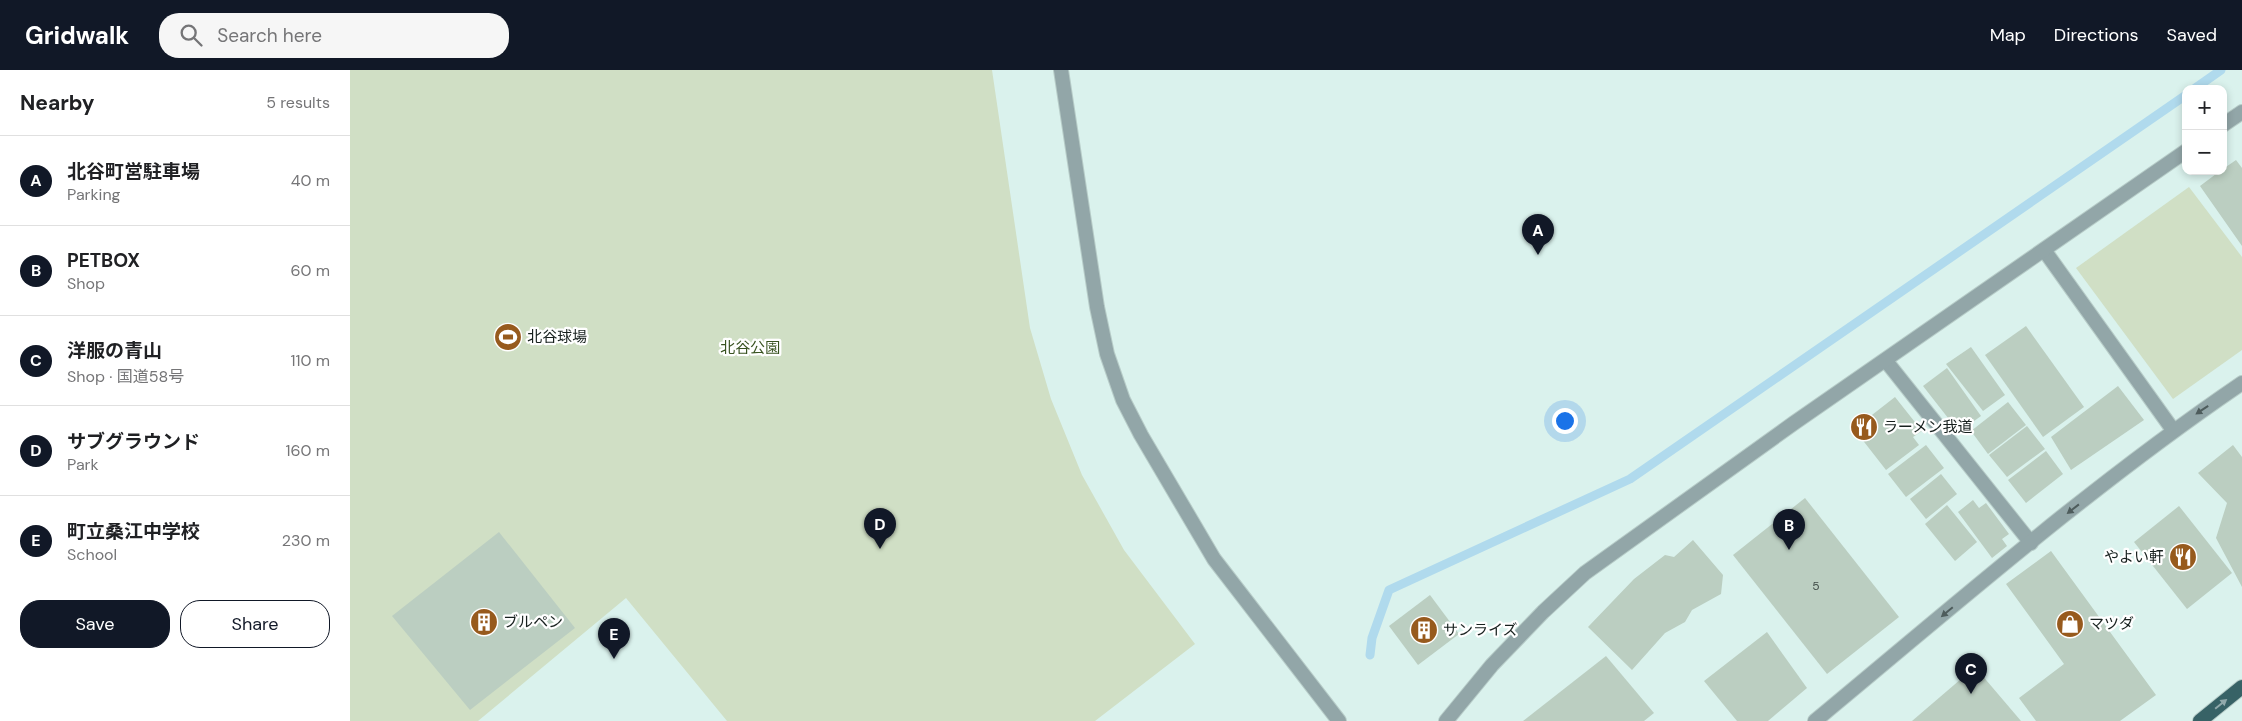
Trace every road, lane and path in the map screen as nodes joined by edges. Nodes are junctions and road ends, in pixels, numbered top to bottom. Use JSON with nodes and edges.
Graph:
{"nodes":[{"id":1,"x":1061,"y":70,"type":"edge"},
{"id":2,"x":2242,"y":112,"type":"edge"},
{"id":3,"x":2227,"y":122,"type":"edge"},
{"id":4,"x":2182,"y":154,"type":"edge"},
{"id":5,"x":2044,"y":250,"type":"junction"},
{"id":6,"x":1886,"y":361,"type":"junction"},
{"id":7,"x":2242,"y":383,"type":"edge"},
{"id":8,"x":2173,"y":430,"type":"junction"},
{"id":9,"x":2031,"y":543,"type":"junction"},
{"id":10,"x":2242,"y":687,"type":"edge"},
{"id":11,"x":1339,"y":721,"type":"edge"},
{"id":12,"x":1446,"y":721,"type":"edge"},
{"id":13,"x":1815,"y":721,"type":"edge"},
{"id":14,"x":2200,"y":721,"type":"edge"}],
"edges":[{"from":1,"to":11,"type":"street"},
{"from":2,"to":3,"type":"street"},
{"from":4,"to":5,"type":"street"},
{"from":5,"to":6,"type":"street"},
{"from":5,"to":8,"type":"street"},
{"from":6,"to":9,"type":"street"},
{"from":6,"to":12,"type":"street"},
{"from":7,"to":8,"type":"street","one_way":true},
{"from":8,"to":9,"type":"street","one_way":true},
{"from":9,"to":13,"type":"street","one_way":true},
{"from":14,"to":10,"type":"highway","one_way":true}]}
